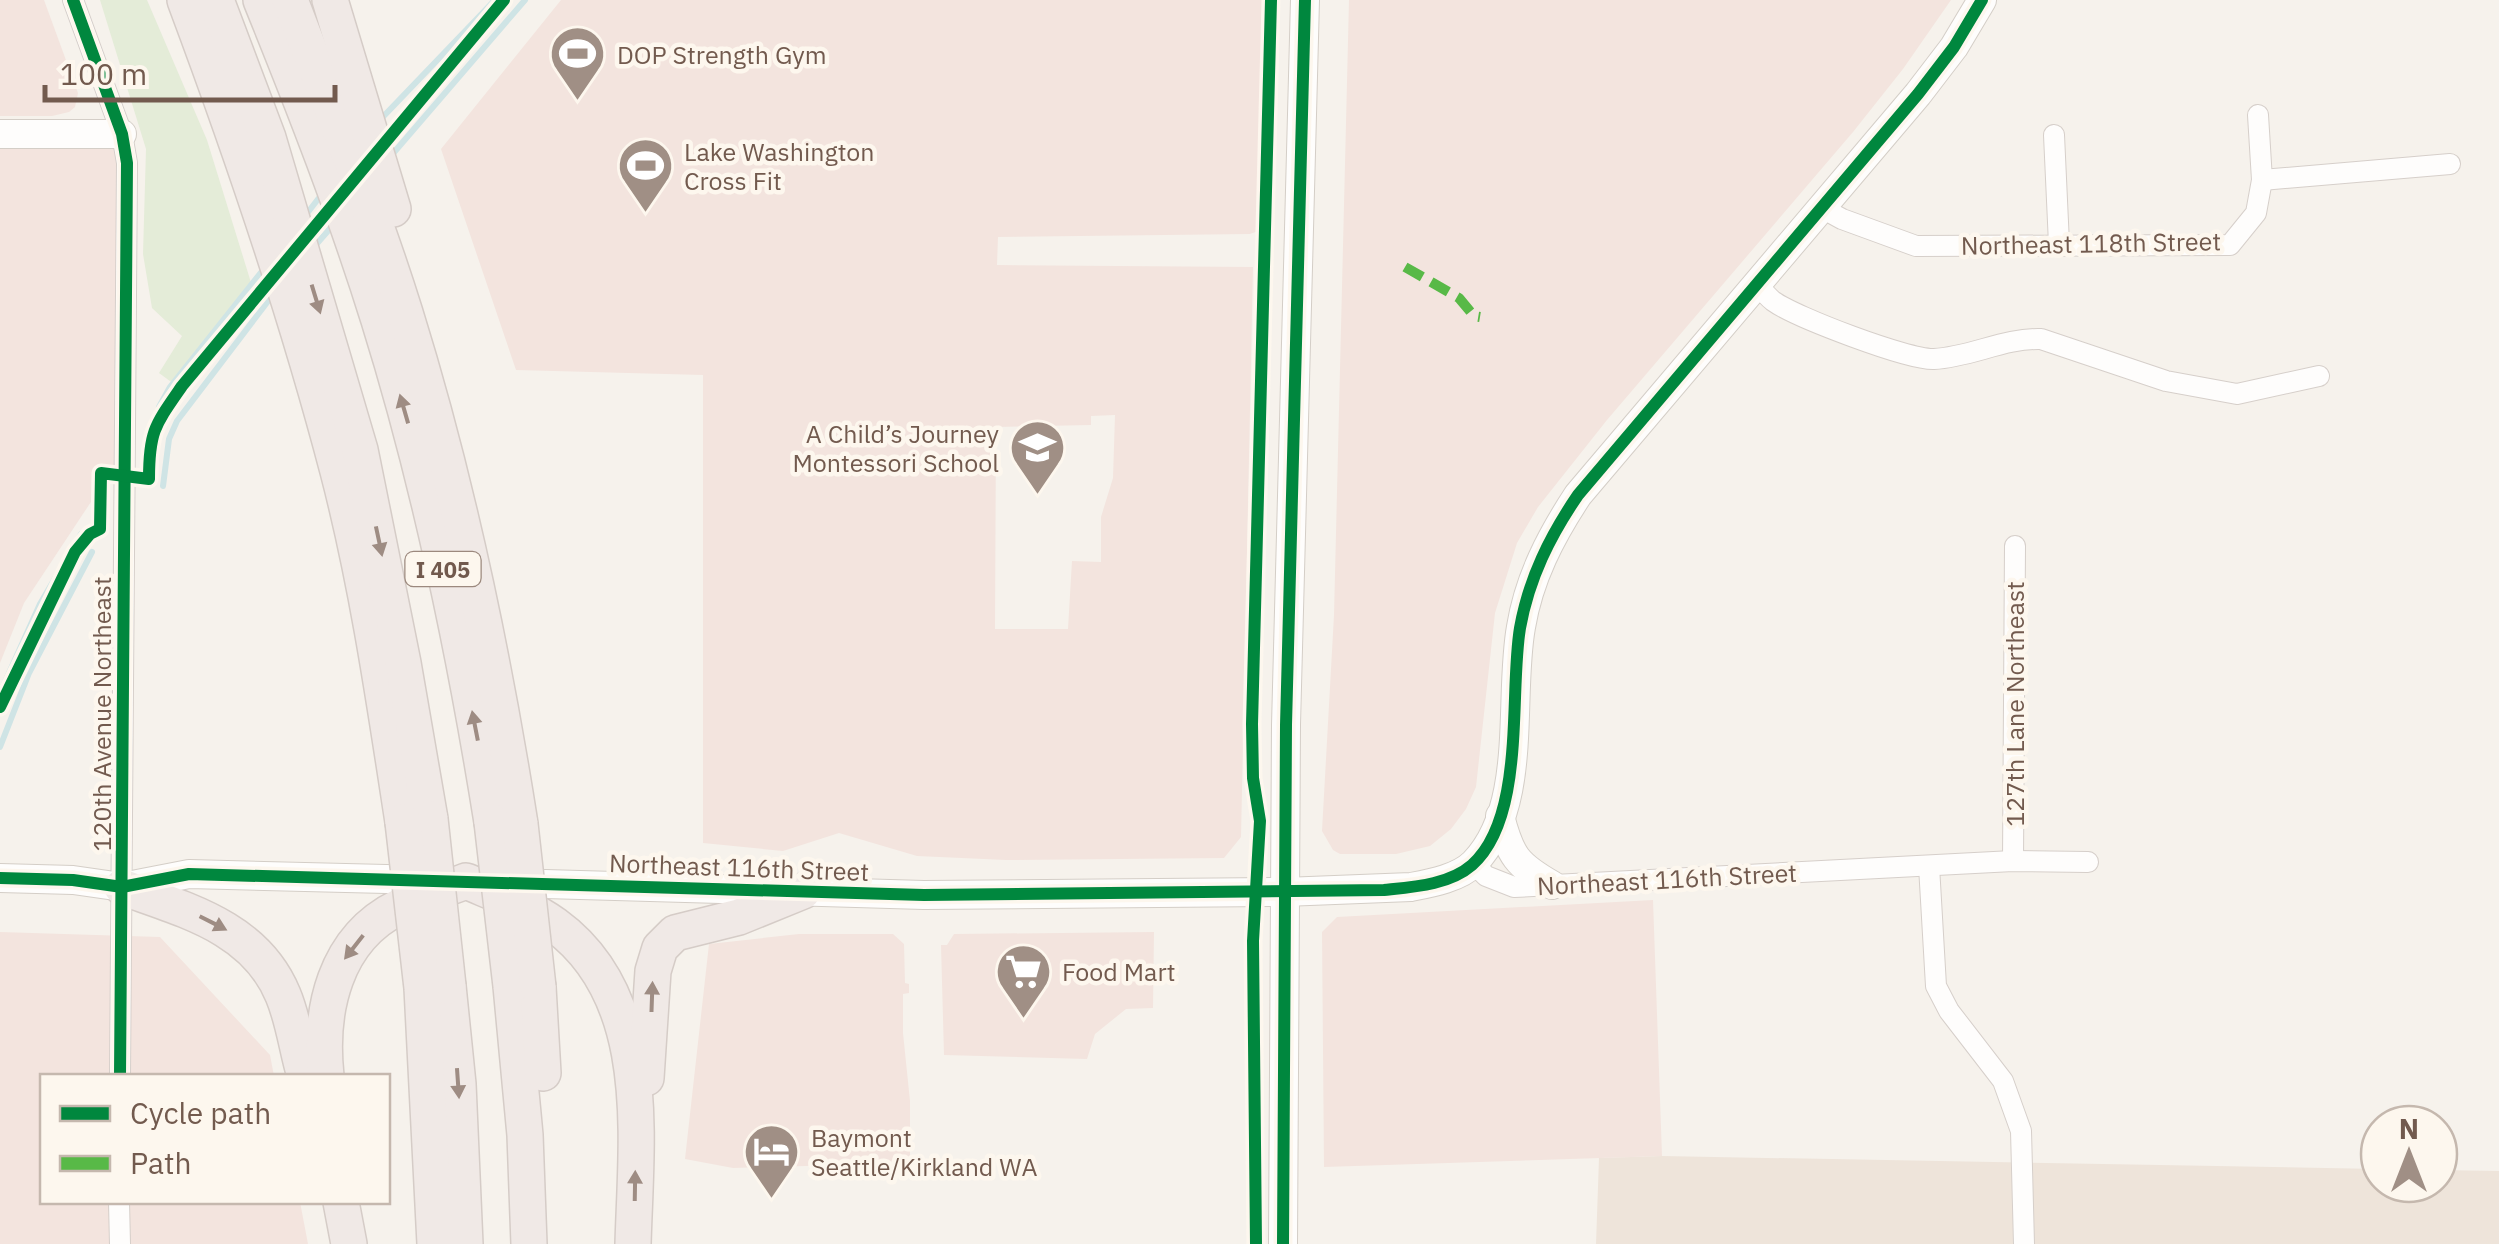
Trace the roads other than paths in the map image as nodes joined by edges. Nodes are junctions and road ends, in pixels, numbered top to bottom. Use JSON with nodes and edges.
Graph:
{"nodes":[{"id":1,"x":72,"y":0,"type":"edge"},
{"id":2,"x":186,"y":0,"type":"edge"},
{"id":3,"x":216,"y":0,"type":"edge"},
{"id":4,"x":261,"y":0,"type":"edge"},
{"id":5,"x":290,"y":0,"type":"edge"},
{"id":6,"x":330,"y":0,"type":"edge"},
{"id":7,"x":1305,"y":0,"type":"edge"},
{"id":8,"x":1982,"y":0,"type":"edge"},
{"id":9,"x":316,"y":103,"type":"junction"},
{"id":10,"x":2258,"y":115,"type":"dead end"},
{"id":11,"x":0,"y":134,"type":"edge"},
{"id":12,"x":122,"y":134,"type":"junction"},
{"id":13,"x":2054,"y":135,"type":"dead end"},
{"id":14,"x":257,"y":151,"type":"junction"},
{"id":15,"x":2450,"y":164,"type":"dead end"},
{"id":16,"x":2262,"y":180,"type":"junction"},
{"id":17,"x":1822,"y":208,"type":"junction"},
{"id":18,"x":2059,"y":244,"type":"junction"},
{"id":19,"x":383,"y":253,"type":"junction"},
{"id":20,"x":1757,"y":284,"type":"junction"},
{"id":21,"x":2320,"y":376,"type":"dead end"},
{"id":22,"x":2015,"y":546,"type":"dead end"},
{"id":23,"x":1500,"y":816,"type":"junction"},
{"id":24,"x":506,"y":823,"type":"junction"},
{"id":25,"x":2013,"y":862,"type":"junction"},
{"id":26,"x":2088,"y":862,"type":"dead end"},
{"id":27,"x":1474,"y":864,"type":"junction"},
{"id":28,"x":1929,"y":866,"type":"junction"},
{"id":29,"x":9,"y":878,"type":"edge"},
{"id":30,"x":466,"y":882,"type":"junction"},
{"id":31,"x":1552,"y":885,"type":"junction"},
{"id":32,"x":122,"y":887,"type":"junction"},
{"id":33,"x":804,"y":891,"type":"junction"},
{"id":34,"x":1284,"y":892,"type":"junction"},
{"id":35,"x":524,"y":986,"type":"junction"},
{"id":36,"x":435,"y":987,"type":"junction"},
{"id":37,"x":120,"y":1074,"type":"edge"},
{"id":38,"x":304,"y":1074,"type":"edge"},
{"id":39,"x":326,"y":1074,"type":"edge"},
{"id":40,"x":636,"y":1128,"type":"junction"},
{"id":41,"x":119,"y":1204,"type":"edge"},
{"id":42,"x":340,"y":1204,"type":"edge"},
{"id":43,"x":120,"y":1244,"type":"edge"},
{"id":44,"x":349,"y":1244,"type":"edge"},
{"id":45,"x":435,"y":1244,"type":"edge"},
{"id":46,"x":465,"y":1244,"type":"edge"},
{"id":47,"x":529,"y":1244,"type":"edge"},
{"id":48,"x":549,"y":1244,"type":"edge"},
{"id":49,"x":633,"y":1244,"type":"edge"},
{"id":50,"x":1283,"y":1244,"type":"edge"},
{"id":51,"x":2024,"y":1244,"type":"edge"}],
"edges":[{"from":1,"to":12,"type":"street","name":"120th Avenue Northeast"},
{"from":2,"to":14,"type":"highway"},
{"from":3,"to":14,"type":"highway"},
{"from":4,"to":9,"type":"highway","number":"I 405"},
{"from":5,"to":9,"type":"highway","number":"I 405"},
{"from":6,"to":19,"type":"highway"},
{"from":7,"to":34,"type":"street"},
{"from":8,"to":17,"type":"street"},
{"from":9,"to":19,"type":"highway","number":"I 405"},
{"from":10,"to":16,"type":"street","name":"Northeast 118th Street"},
{"from":11,"to":12,"type":"street"},
{"from":12,"to":32,"type":"street","name":"120th Avenue Northeast"},
{"from":13,"to":18,"type":"street"},
{"from":14,"to":36,"type":"highway","one_way":true,"bridge":true},
{"from":15,"to":16,"type":"street"},
{"from":16,"to":18,"type":"street","name":"Northeast 118th Street"},
{"from":17,"to":18,"type":"street","name":"Northeast 118th Street"},
{"from":17,"to":20,"type":"street"},
{"from":24,"to":19,"type":"highway","number":"I 405","one_way":true},
{"from":19,"to":24,"type":"highway","number":"I 405"},
{"from":20,"to":21,"type":"street"},
{"from":20,"to":23,"type":"street"},
{"from":22,"to":25,"type":"street","name":"127th Lane Northeast"},
{"from":23,"to":27,"type":"street"},
{"from":23,"to":31,"type":"street"},
{"from":24,"to":35,"type":"highway","number":"I 405","bridge":true},
{"from":25,"to":26,"type":"street","name":"Northeast 116th Street"},
{"from":25,"to":28,"type":"street","name":"Northeast 116th Street"},
{"from":27,"to":31,"type":"street","name":"Northeast 116th Street"},
{"from":27,"to":34,"type":"street","name":"Northeast 116th Street"},
{"from":28,"to":31,"type":"street","name":"Northeast 116th Street"},
{"from":28,"to":51,"type":"street"},
{"from":29,"to":32,"type":"street","name":"Northeast 116th Street"},
{"from":30,"to":32,"type":"street","name":"Northeast 116th Street"},
{"from":30,"to":33,"type":"street","name":"Northeast 116th Street"},
{"from":30,"to":39,"type":"highway","one_way":true},
{"from":30,"to":40,"type":"highway"},
{"from":32,"to":37,"type":"street","name":"120th Avenue Northeast"},
{"from":32,"to":38,"type":"highway","one_way":true},
{"from":33,"to":34,"type":"street","name":"Northeast 116th Street"},
{"from":40,"to":33,"type":"highway","one_way":true},
{"from":34,"to":50,"type":"street"},
{"from":35,"to":47,"type":"highway","number":"I 405"},
{"from":35,"to":48,"type":"highway","number":"I 405"},
{"from":36,"to":45,"type":"highway"},
{"from":36,"to":46,"type":"highway","one_way":true},
{"from":49,"to":40,"type":"highway","one_way":true},
{"from":41,"to":43,"type":"street"},
{"from":42,"to":44,"type":"highway"}]}
